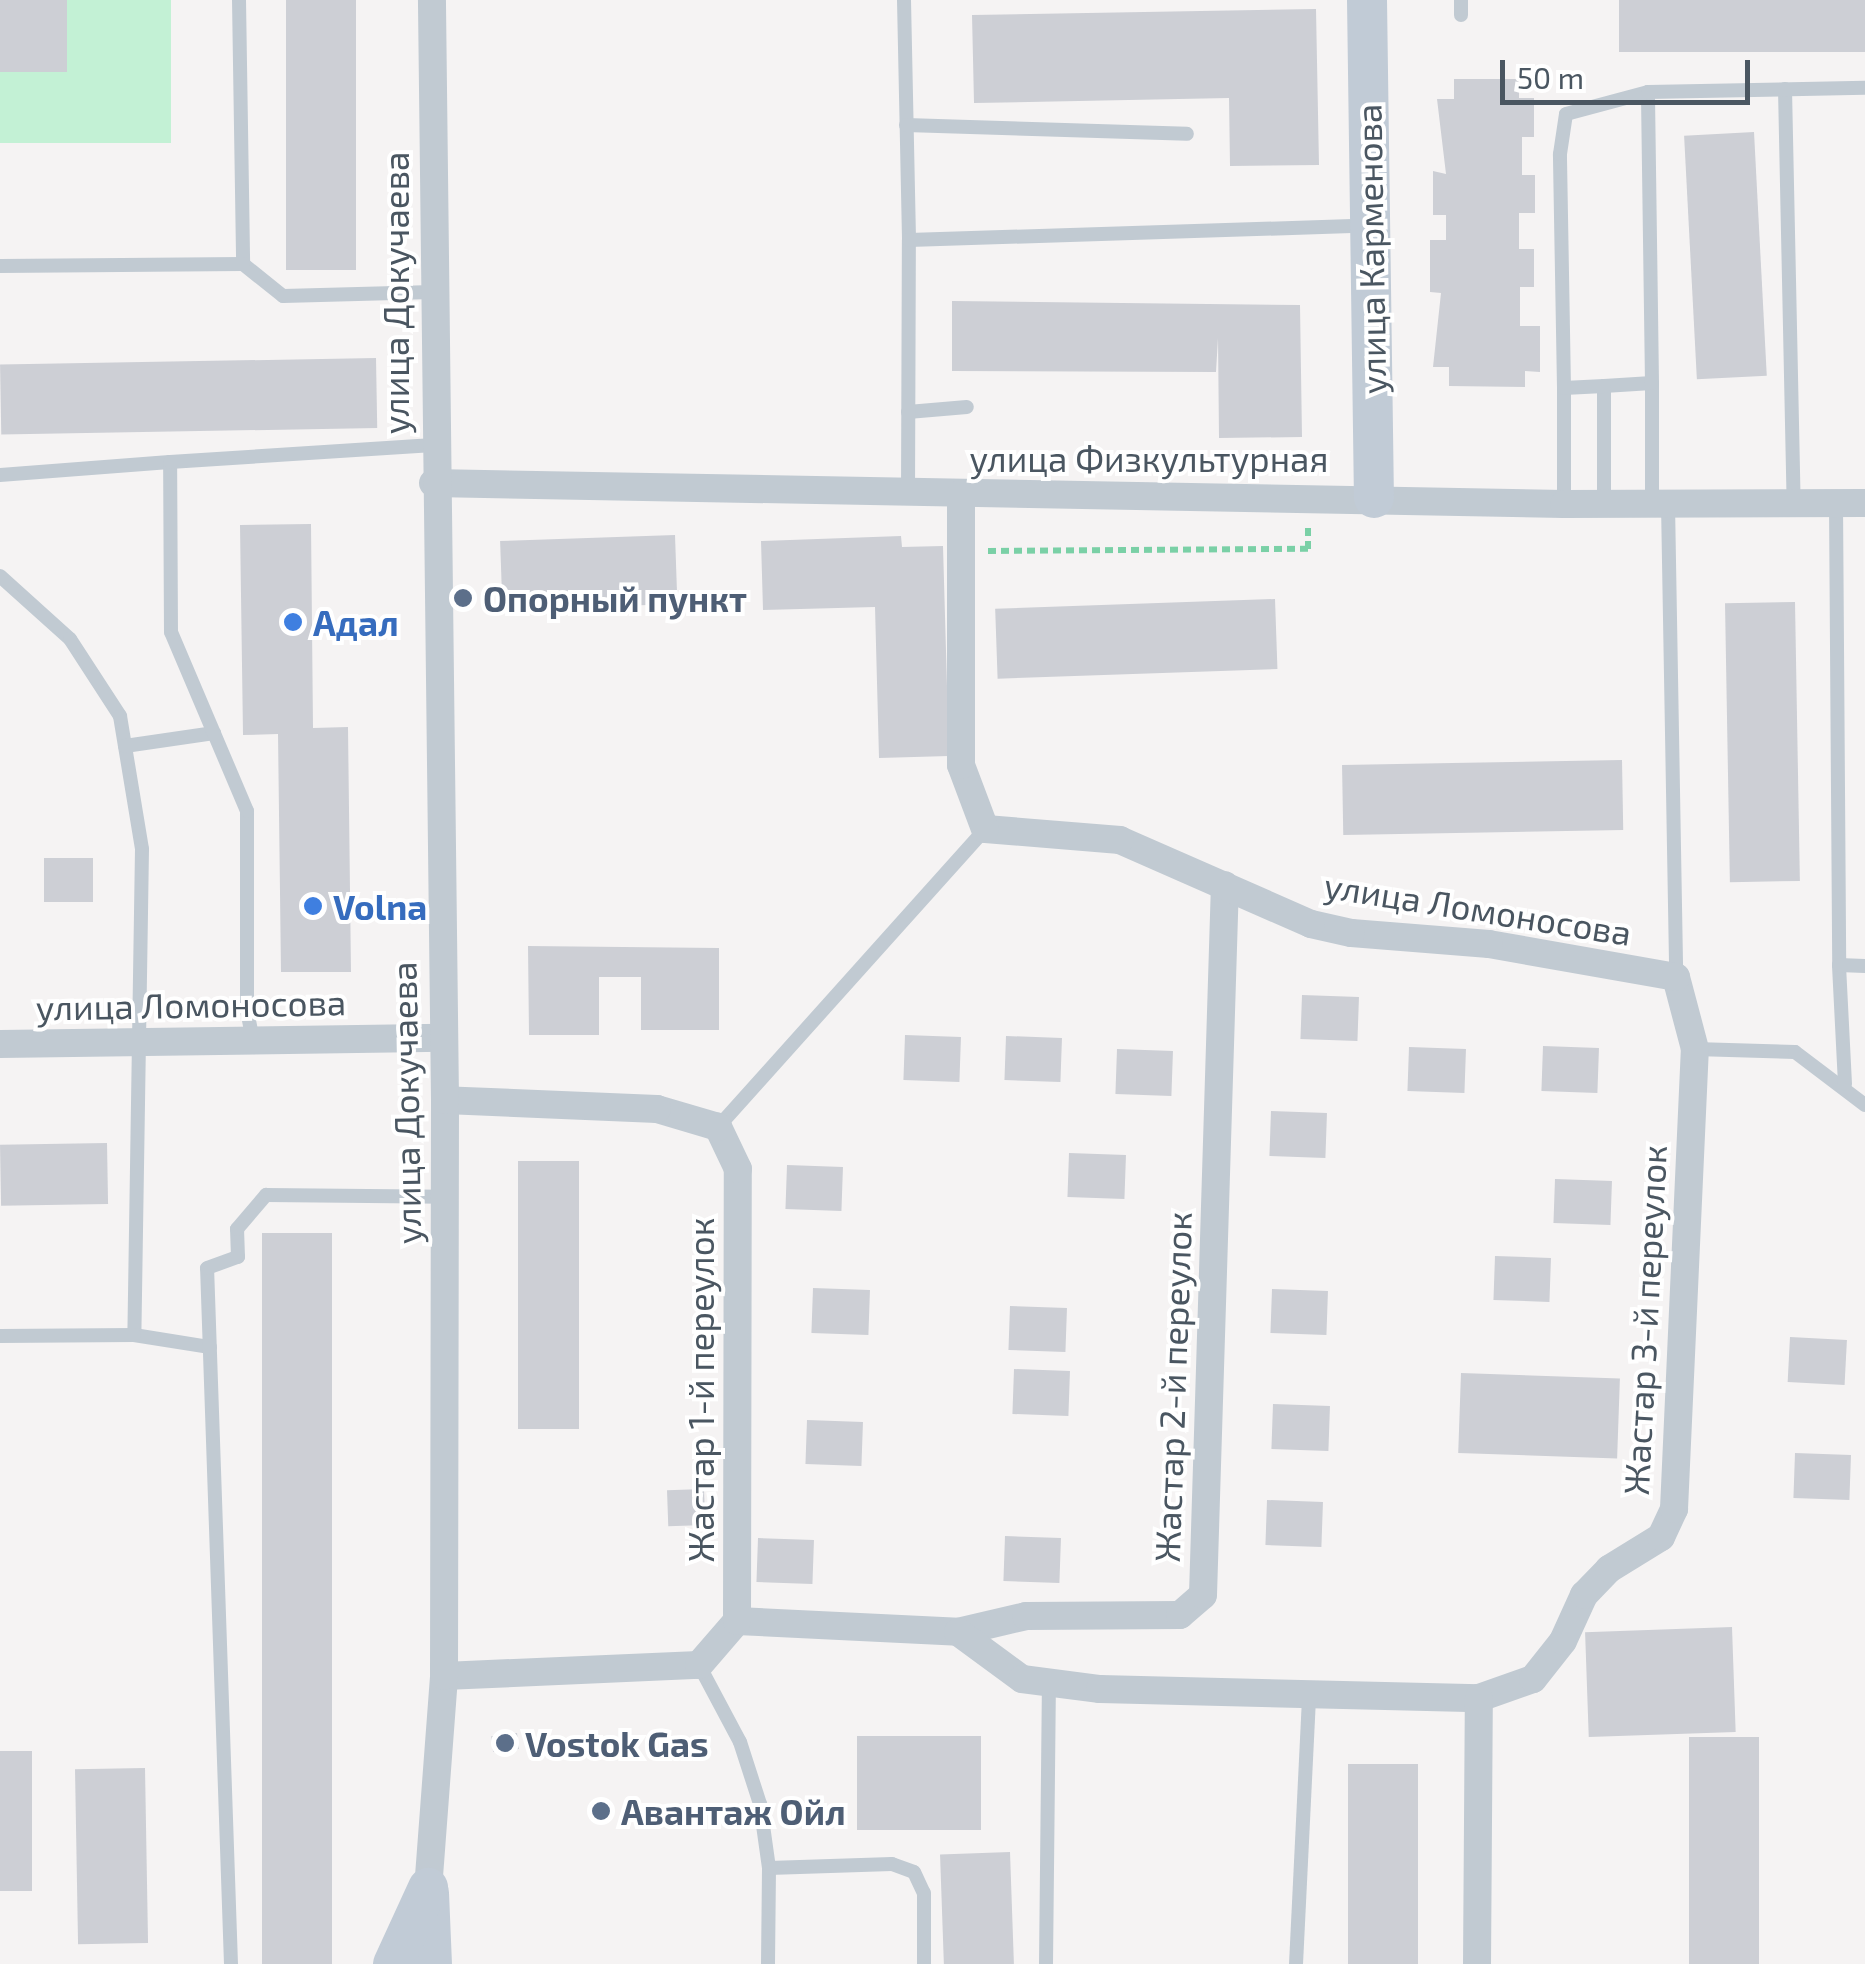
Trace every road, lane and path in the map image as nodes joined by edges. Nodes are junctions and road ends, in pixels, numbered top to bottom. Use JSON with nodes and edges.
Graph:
{"nodes":[{"id":1,"x":238,"y":0,"type":"edge"},
{"id":2,"x":432,"y":0,"type":"edge"},
{"id":3,"x":904,"y":0,"type":"edge"},
{"id":4,"x":1367,"y":0,"type":"edge"},
{"id":5,"x":1865,"y":88,"type":"edge"},
{"id":6,"x":1785,"y":89,"type":"junction"},
{"id":7,"x":1648,"y":92,"type":"junction"},
{"id":8,"x":906,"y":125,"type":"junction"},
{"id":9,"x":1187,"y":134,"type":"dead end"},
{"id":10,"x":1368,"y":226,"type":"junction"},
{"id":11,"x":909,"y":240,"type":"junction"},
{"id":12,"x":243,"y":264,"type":"junction"},
{"id":13,"x":0,"y":266,"type":"edge"},
{"id":14,"x":433,"y":292,"type":"junction"},
{"id":15,"x":1652,"y":383,"type":"junction"},
{"id":16,"x":1604,"y":386,"type":"junction"},
{"id":17,"x":1564,"y":388,"type":"junction"},
{"id":18,"x":967,"y":407,"type":"dead end"},
{"id":19,"x":908,"y":412,"type":"junction"},
{"id":20,"x":433,"y":445,"type":"junction"},
{"id":21,"x":170,"y":462,"type":"junction"},
{"id":22,"x":0,"y":476,"type":"edge"},
{"id":23,"x":433,"y":483,"type":"junction"},
{"id":24,"x":908,"y":494,"type":"junction"},
{"id":25,"x":961,"y":494,"type":"junction"},
{"id":26,"x":1308,"y":497,"type":"junction"},
{"id":27,"x":1374,"y":498,"type":"junction"},
{"id":28,"x":1865,"y":503,"type":"edge"},
{"id":29,"x":1564,"y":504,"type":"junction"},
{"id":30,"x":1604,"y":504,"type":"junction"},
{"id":31,"x":1660,"y":504,"type":"junction"},
{"id":32,"x":1794,"y":504,"type":"junction"},
{"id":33,"x":1836,"y":504,"type":"junction"},
{"id":34,"x":962,"y":551,"type":"junction"},
{"id":35,"x":0,"y":576,"type":"edge"},
{"id":36,"x":214,"y":733,"type":"junction"},
{"id":37,"x":125,"y":746,"type":"junction"},
{"id":38,"x":985,"y":829,"type":"junction"},
{"id":39,"x":1226,"y":886,"type":"junction"},
{"id":40,"x":1839,"y":965,"type":"junction"},
{"id":41,"x":1865,"y":966,"type":"edge"},
{"id":42,"x":1676,"y":977,"type":"junction"},
{"id":43,"x":443,"y":1038,"type":"junction"},
{"id":44,"x":253,"y":1041,"type":"junction"},
{"id":45,"x":139,"y":1042,"type":"junction"},
{"id":46,"x":0,"y":1044,"type":"edge"},
{"id":47,"x":1695,"y":1049,"type":"junction"},
{"id":48,"x":1845,"y":1084,"type":"junction"},
{"id":49,"x":445,"y":1100,"type":"junction"},
{"id":50,"x":1865,"y":1105,"type":"edge"},
{"id":51,"x":718,"y":1127,"type":"junction"},
{"id":52,"x":444,"y":1197,"type":"junction"},
{"id":53,"x":134,"y":1335,"type":"junction"},
{"id":54,"x":0,"y":1336,"type":"edge"},
{"id":55,"x":210,"y":1347,"type":"junction"},
{"id":56,"x":737,"y":1622,"type":"junction"},
{"id":57,"x":958,"y":1632,"type":"junction"},
{"id":58,"x":699,"y":1665,"type":"junction"},
{"id":59,"x":444,"y":1676,"type":"junction"},
{"id":60,"x":1049,"y":1685,"type":"junction"},
{"id":61,"x":1309,"y":1696,"type":"junction"},
{"id":62,"x":1478,"y":1698,"type":"junction"},
{"id":63,"x":769,"y":1868,"type":"junction"},
{"id":64,"x":428,"y":1888,"type":"junction"},
{"id":65,"x":231,"y":1964,"type":"edge"},
{"id":66,"x":393,"y":1964,"type":"edge"},
{"id":67,"x":421,"y":1964,"type":"edge"},
{"id":68,"x":432,"y":1964,"type":"edge"},
{"id":69,"x":768,"y":1964,"type":"edge"},
{"id":70,"x":924,"y":1964,"type":"edge"},
{"id":71,"x":1046,"y":1964,"type":"edge"},
{"id":72,"x":1296,"y":1964,"type":"edge"},
{"id":73,"x":1478,"y":1964,"type":"edge"}],
"edges":[{"from":1,"to":12,"type":"lane"},
{"from":2,"to":14,"type":"street","name":"улица Докучаева"},
{"from":3,"to":8,"type":"lane"},
{"from":4,"to":10,"type":"street","name":"улица Карменова"},
{"from":5,"to":6,"type":"lane"},
{"from":6,"to":7,"type":"lane"},
{"from":6,"to":32,"type":"lane"},
{"from":7,"to":15,"type":"lane"},
{"from":7,"to":17,"type":"lane"},
{"from":8,"to":9,"type":"lane"},
{"from":8,"to":11,"type":"lane"},
{"from":10,"to":11,"type":"lane"},
{"from":10,"to":27,"type":"street","name":"улица Карменова"},
{"from":11,"to":19,"type":"lane"},
{"from":12,"to":13,"type":"lane"},
{"from":12,"to":14,"type":"lane"},
{"from":14,"to":20,"type":"street","name":"улица Докучаева"},
{"from":15,"to":16,"type":"lane"},
{"from":15,"to":31,"type":"lane"},
{"from":16,"to":17,"type":"lane"},
{"from":16,"to":30,"type":"lane"},
{"from":17,"to":29,"type":"lane"},
{"from":18,"to":19,"type":"lane"},
{"from":19,"to":24,"type":"lane"},
{"from":20,"to":21,"type":"lane"},
{"from":20,"to":23,"type":"street","name":"улица Докучаева"},
{"from":21,"to":22,"type":"lane"},
{"from":21,"to":36,"type":"lane"},
{"from":23,"to":24,"type":"street","name":"улица Физкультурная"},
{"from":23,"to":43,"type":"street","name":"улица Докучаева"},
{"from":24,"to":25,"type":"street","name":"улица Физкультурная"},
{"from":25,"to":26,"type":"street","name":"улица Физкультурная"},
{"from":25,"to":34,"type":"street"},
{"from":26,"to":27,"type":"street","name":"улица Физкультурная"},
{"from":26,"to":34,"type":"path"},
{"from":27,"to":29,"type":"street","name":"улица Физкультурная"},
{"from":28,"to":33,"type":"street","name":"улица Физкультурная"},
{"from":29,"to":30,"type":"street","name":"улица Физкультурная"},
{"from":30,"to":31,"type":"street","name":"улица Физкультурная"},
{"from":31,"to":32,"type":"street","name":"улица Физкультурная"},
{"from":31,"to":42,"type":"lane"},
{"from":32,"to":33,"type":"street","name":"улица Физкультурная"},
{"from":33,"to":40,"type":"lane"},
{"from":34,"to":38,"type":"street"},
{"from":35,"to":37,"type":"lane"},
{"from":36,"to":37,"type":"lane"},
{"from":36,"to":44,"type":"lane"},
{"from":37,"to":45,"type":"lane"},
{"from":38,"to":39,"type":"street","name":"улица Ломоносова"},
{"from":38,"to":51,"type":"lane"},
{"from":39,"to":42,"type":"street","name":"улица Ломоносова"},
{"from":39,"to":57,"type":"street","name":"Жастар 2-й переулок"},
{"from":40,"to":41,"type":"lane"},
{"from":40,"to":48,"type":"lane"},
{"from":42,"to":47,"type":"street","name":"Жастар 3-й переулок"},
{"from":43,"to":44,"type":"street","name":"улица Ломоносова"},
{"from":43,"to":49,"type":"street","name":"улица Докучаева"},
{"from":44,"to":45,"type":"street","name":"улица Ломоносова"},
{"from":45,"to":46,"type":"street","name":"улица Ломоносова"},
{"from":45,"to":53,"type":"lane"},
{"from":47,"to":48,"type":"lane"},
{"from":47,"to":62,"type":"street","name":"Жастар 3-й переулок"},
{"from":48,"to":50,"type":"lane"},
{"from":49,"to":51,"type":"street"},
{"from":49,"to":52,"type":"street","name":"улица Докучаева"},
{"from":51,"to":56,"type":"street","name":"Жастар 1-й переулок"},
{"from":52,"to":55,"type":"lane"},
{"from":52,"to":59,"type":"street","name":"улица Докучаева"},
{"from":53,"to":54,"type":"lane"},
{"from":53,"to":55,"type":"lane"},
{"from":55,"to":65,"type":"lane"},
{"from":56,"to":57,"type":"street","name":"Жастар 2-й переулок"},
{"from":56,"to":58,"type":"street"},
{"from":57,"to":60,"type":"street","name":"Жастар 3-й переулок"},
{"from":58,"to":59,"type":"street"},
{"from":58,"to":63,"type":"lane"},
{"from":59,"to":64,"type":"street","name":"улица Докучаева"},
{"from":60,"to":61,"type":"street","name":"Жастар 3-й переулок"},
{"from":60,"to":71,"type":"lane"},
{"from":61,"to":62,"type":"street","name":"Жастар 3-й переулок"},
{"from":61,"to":72,"type":"lane"},
{"from":62,"to":73,"type":"street"},
{"from":63,"to":69,"type":"lane"},
{"from":63,"to":70,"type":"lane"},
{"from":64,"to":66,"type":"street"},
{"from":64,"to":67,"type":"street","name":"улица Докучаева"},
{"from":64,"to":68,"type":"street"}]}
